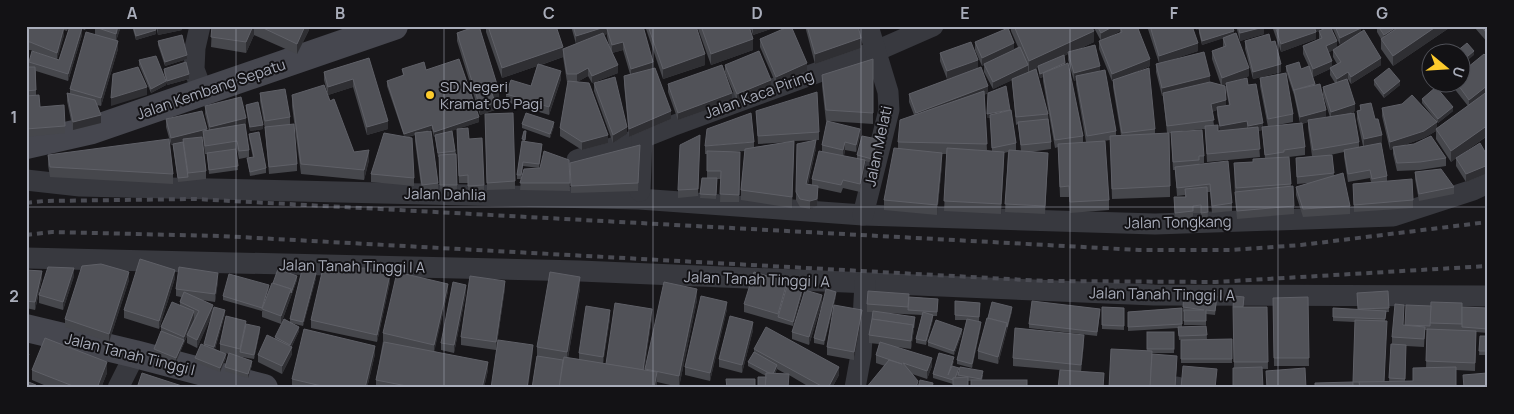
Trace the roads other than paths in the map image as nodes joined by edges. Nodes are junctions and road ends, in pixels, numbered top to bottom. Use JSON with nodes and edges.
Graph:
{"nodes":[{"id":1,"x":200,"y":26,"type":"edge"},
{"id":2,"x":868,"y":26,"type":"edge"},
{"id":3,"x":933,"y":26,"type":"edge"},
{"id":4,"x":390,"y":27,"type":"edge"},
{"id":5,"x":876,"y":51,"type":"junction"},
{"id":6,"x":202,"y":92,"type":"junction"},
{"id":7,"x":642,"y":138,"type":"junction"},
{"id":8,"x":26,"y":145,"type":"edge"},
{"id":9,"x":577,"y":160,"type":"edge"},
{"id":10,"x":26,"y":180,"type":"edge"},
{"id":11,"x":1488,"y":183,"type":"edge"},
{"id":12,"x":640,"y":191,"type":"edge"},
{"id":13,"x":863,"y":215,"type":"junction"},
{"id":14,"x":26,"y":258,"type":"edge"},
{"id":15,"x":865,"y":283,"type":"junction"},
{"id":16,"x":1488,"y":296,"type":"edge"},
{"id":17,"x":26,"y":328,"type":"edge"},
{"id":18,"x":135,"y":354,"type":"junction"},
{"id":19,"x":118,"y":388,"type":"edge"},
{"id":20,"x":264,"y":388,"type":"edge"},
{"id":21,"x":855,"y":388,"type":"edge"}],
"edges":[{"from":1,"to":6,"type":"street"},
{"from":2,"to":5,"type":"street","name":"Jalan Melati"},
{"from":3,"to":5,"type":"street"},
{"from":4,"to":6,"type":"street","name":"Jalan Kembang Sepatu"},
{"from":5,"to":7,"type":"street","name":"Jalan Kaca Piring"},
{"from":5,"to":13,"type":"street","name":"Jalan Melati"},
{"from":6,"to":8,"type":"street","name":"Jalan Kembang Sepatu"},
{"from":7,"to":9,"type":"street","name":"Jalan Kaca Piring"},
{"from":7,"to":12,"type":"street"},
{"from":10,"to":13,"type":"street","name":"Jalan Dahlia"},
{"from":11,"to":13,"type":"street","name":"Jalan Tongkang"},
{"from":14,"to":15,"type":"street","name":"Jalan Tanah Tinggi I A"},
{"from":15,"to":16,"type":"street","name":"Jalan Tanah Tinggi I A"},
{"from":15,"to":21,"type":"street"},
{"from":17,"to":18,"type":"street","name":"Jalan Tanah Tinggi I"},
{"from":18,"to":19,"type":"street"},
{"from":18,"to":20,"type":"street","name":"Jalan Tanah Tinggi I"}]}
